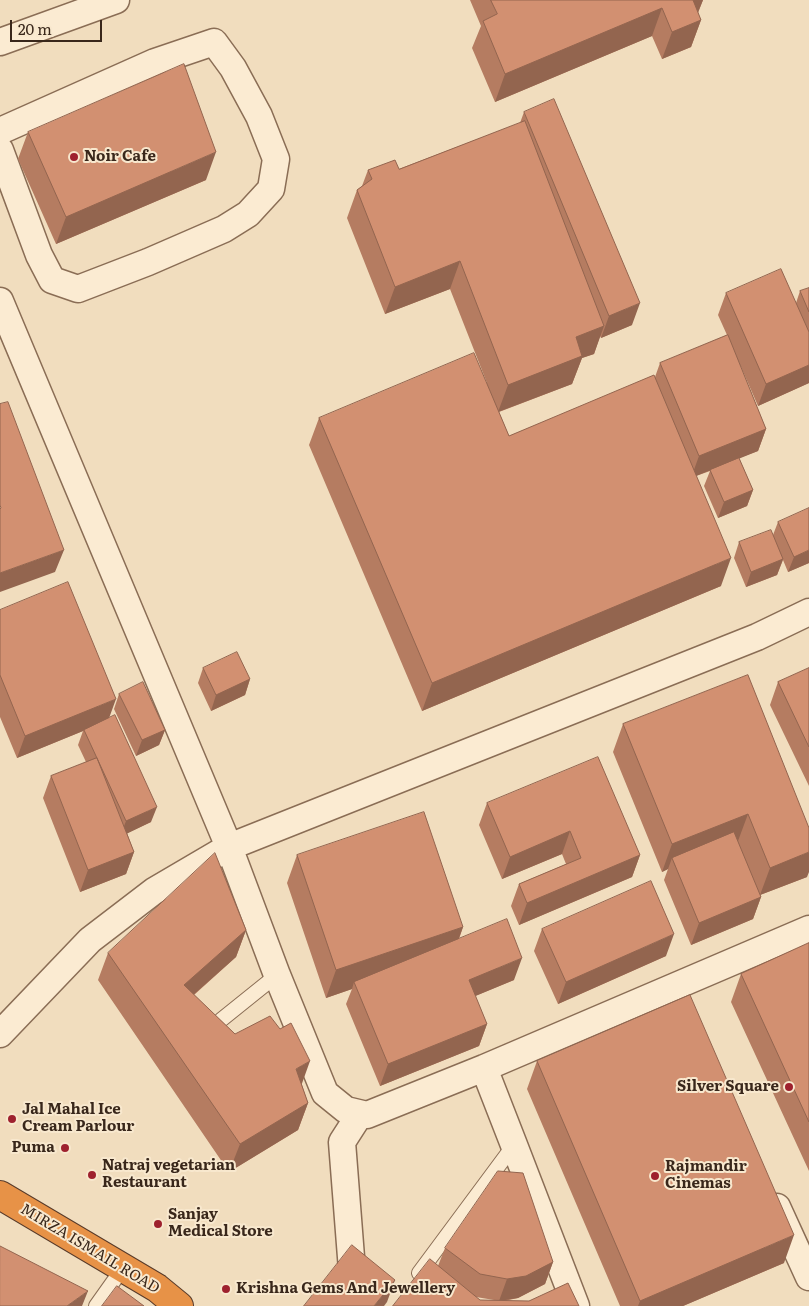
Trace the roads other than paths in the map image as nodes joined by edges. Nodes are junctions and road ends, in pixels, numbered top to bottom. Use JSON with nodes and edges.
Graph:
{"nodes":[{"id":1,"x":116,"y":0,"type":"edge"},
{"id":2,"x":0,"y":42,"type":"edge"},
{"id":3,"x":0,"y":131,"type":"edge"},
{"id":4,"x":0,"y":150,"type":"edge"},
{"id":5,"x":0,"y":301,"type":"edge"},
{"id":6,"x":809,"y":612,"type":"edge"},
{"id":7,"x":229,"y":847,"type":"junction"},
{"id":8,"x":809,"y":929,"type":"edge"},
{"id":9,"x":277,"y":975,"type":"junction"},
{"id":10,"x":221,"y":1020,"type":"edge"},
{"id":11,"x":0,"y":1034,"type":"edge"},
{"id":12,"x":484,"y":1068,"type":"junction"},
{"id":13,"x":360,"y":1114,"type":"junction"},
{"id":14,"x":514,"y":1145,"type":"junction"},
{"id":15,"x":766,"y":1184,"type":"edge"},
{"id":16,"x":0,"y":1195,"type":"edge"},
{"id":17,"x":123,"y":1268,"type":"junction"},
{"id":18,"x":352,"y":1270,"type":"edge"},
{"id":19,"x":809,"y":1277,"type":"edge"},
{"id":20,"x":412,"y":1283,"type":"edge"},
{"id":21,"x":96,"y":1306,"type":"edge"},
{"id":22,"x":179,"y":1306,"type":"edge"},
{"id":23,"x":576,"y":1306,"type":"edge"}],
"edges":[{"from":1,"to":2,"type":"street"},
{"from":3,"to":4,"type":"street"},
{"from":5,"to":7,"type":"street"},
{"from":6,"to":7,"type":"street"},
{"from":7,"to":9,"type":"street"},
{"from":7,"to":11,"type":"street"},
{"from":8,"to":12,"type":"street"},
{"from":9,"to":10,"type":"lane"},
{"from":9,"to":13,"type":"street"},
{"from":12,"to":13,"type":"street"},
{"from":12,"to":14,"type":"street"},
{"from":13,"to":18,"type":"street"},
{"from":14,"to":20,"type":"lane"},
{"from":14,"to":23,"type":"street"},
{"from":15,"to":19,"type":"street"},
{"from":16,"to":17,"type":"highway","name":"MIRZA ISMAIL ROAD"},
{"from":17,"to":21,"type":"lane"},
{"from":17,"to":22,"type":"highway","name":"MIRZA ISMAIL ROAD"}]}
